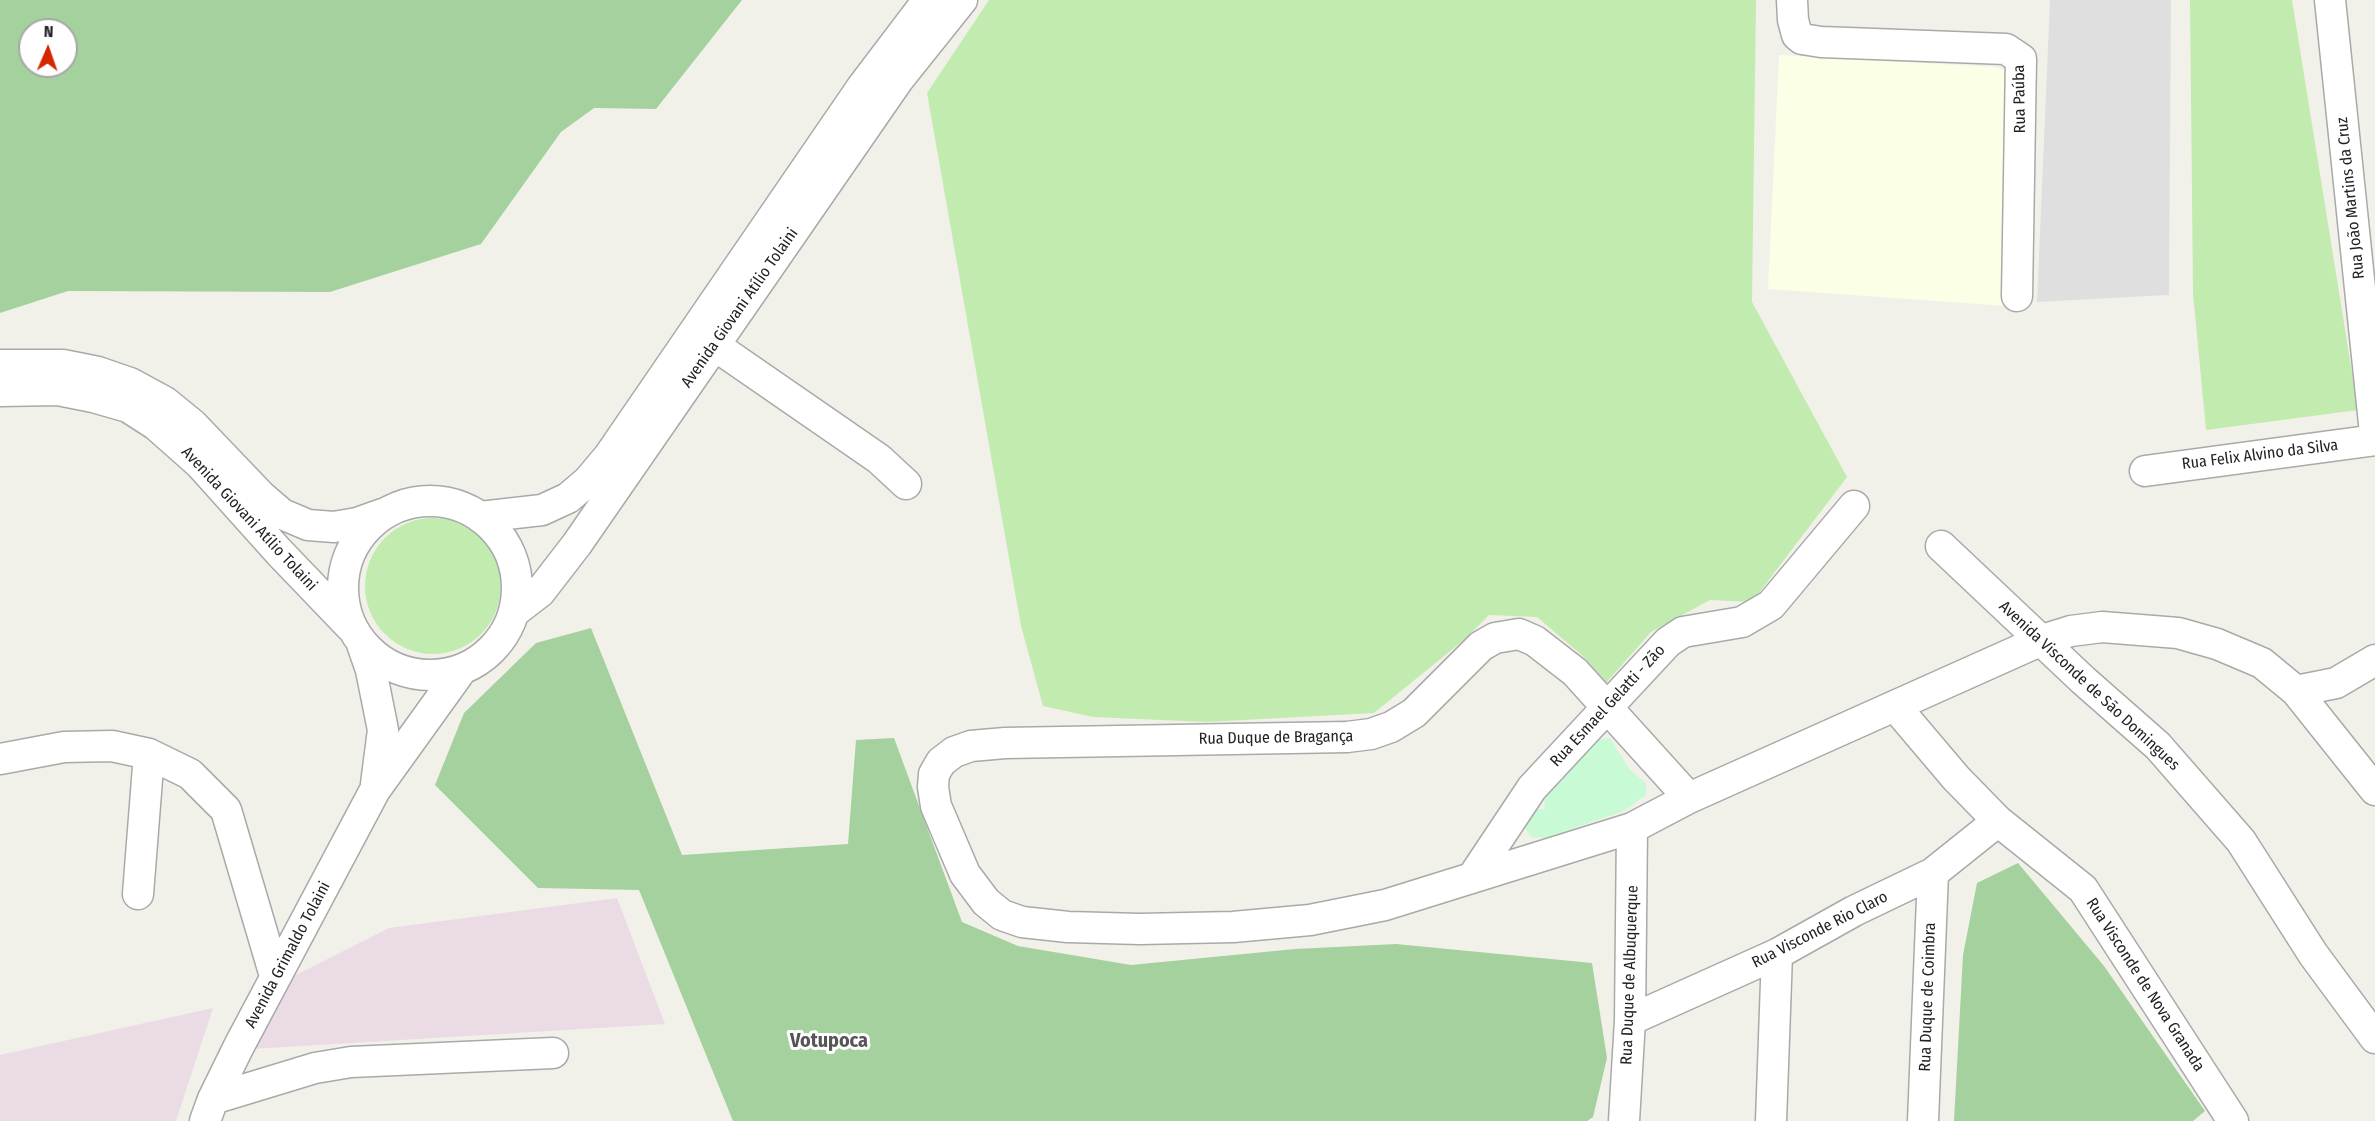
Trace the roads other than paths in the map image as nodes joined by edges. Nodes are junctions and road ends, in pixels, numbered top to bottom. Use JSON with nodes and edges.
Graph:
{"nodes":[{"id":1,"x":928,"y":0,"type":"edge"},
{"id":2,"x":962,"y":0,"type":"edge"},
{"id":3,"x":1792,"y":0,"type":"edge"},
{"id":4,"x":2330,"y":0,"type":"edge"},
{"id":5,"x":2017,"y":296,"type":"dead end"},
{"id":6,"x":714,"y":345,"type":"junction"},
{"id":7,"x":0,"y":365,"type":"edge"},
{"id":8,"x":0,"y":391,"type":"edge"},
{"id":9,"x":2375,"y":433,"type":"edge"},
{"id":10,"x":2375,"y":440,"type":"edge"},
{"id":11,"x":2145,"y":471,"type":"dead end"},
{"id":12,"x":906,"y":484,"type":"dead end"},
{"id":13,"x":1854,"y":506,"type":"dead end"},
{"id":14,"x":385,"y":513,"type":"junction"},
{"id":15,"x":480,"y":517,"type":"junction"},
{"id":16,"x":1941,"y":546,"type":"dead end"},
{"id":17,"x":514,"y":612,"type":"junction"},
{"id":18,"x":357,"y":635,"type":"junction"},
{"id":19,"x":2042,"y":640,"type":"junction"},
{"id":20,"x":2375,"y":660,"type":"edge"},
{"id":21,"x":462,"y":669,"type":"junction"},
{"id":22,"x":2296,"y":691,"type":"junction"},
{"id":23,"x":1896,"y":706,"type":"junction"},
{"id":24,"x":1606,"y":708,"type":"junction"},
{"id":25,"x":149,"y":754,"type":"junction"},
{"id":26,"x":0,"y":759,"type":"edge"},
{"id":27,"x":375,"y":790,"type":"junction"},
{"id":28,"x":2375,"y":790,"type":"edge"},
{"id":29,"x":1689,"y":798,"type":"junction"},
{"id":30,"x":1998,"y":821,"type":"junction"},
{"id":31,"x":1632,"y":828,"type":"junction"},
{"id":32,"x":1933,"y":873,"type":"junction"},
{"id":33,"x":1472,"y":878,"type":"junction"},
{"id":34,"x":138,"y":894,"type":"dead end"},
{"id":35,"x":1777,"y":954,"type":"junction"},
{"id":36,"x":275,"y":976,"type":"junction"},
{"id":37,"x":1630,"y":1020,"type":"junction"},
{"id":38,"x":2375,"y":1038,"type":"edge"},
{"id":39,"x":553,"y":1053,"type":"dead end"},
{"id":40,"x":209,"y":1110,"type":"edge"},
{"id":41,"x":1624,"y":1121,"type":"edge"},
{"id":42,"x":1771,"y":1121,"type":"edge"},
{"id":43,"x":1923,"y":1121,"type":"edge"},
{"id":44,"x":2233,"y":1121,"type":"edge"}],
"edges":[{"from":1,"to":15,"type":"street","name":"Avenida Giovani Atílio Tolaini"},
{"from":2,"to":6,"type":"street","name":"Avenida Giovani Atílio Tolaini"},
{"from":3,"to":5,"type":"street","name":"Rua Paúba"},
{"from":4,"to":9,"type":"street","name":"Rua João Martins da Cruz"},
{"from":6,"to":12,"type":"street"},
{"from":6,"to":17,"type":"street","name":"Avenida Giovani Atílio Tolaini"},
{"from":7,"to":14,"type":"street","name":"Avenida Giovani Atílio Tolaini"},
{"from":8,"to":18,"type":"street","name":"Avenida Giovani Atílio Tolaini"},
{"from":10,"to":11,"type":"street","name":"Rua Felix Alvino da Silva"},
{"from":13,"to":24,"type":"street","name":"Rua Esmael Gelatti - Zão"},
{"from":14,"to":15,"type":"street"},
{"from":14,"to":18,"type":"street"},
{"from":15,"to":17,"type":"street"},
{"from":16,"to":19,"type":"street","name":"Avenida Visconde de São Domingues"},
{"from":17,"to":21,"type":"street"},
{"from":18,"to":21,"type":"street"},
{"from":18,"to":27,"type":"street","name":"Avenida Grimaldo Tolaini"},
{"from":19,"to":22,"type":"street"},
{"from":19,"to":23,"type":"street"},
{"from":19,"to":38,"type":"street","name":"Avenida Visconde de São Domingues"},
{"from":20,"to":22,"type":"street"},
{"from":21,"to":27,"type":"street","name":"Avenida Grimaldo Tolaini"},
{"from":22,"to":28,"type":"street"},
{"from":23,"to":29,"type":"street"},
{"from":23,"to":30,"type":"street","name":"Rua Visconde de Nova Granada"},
{"from":24,"to":29,"type":"street","name":"Rua Duque de Bragança"},
{"from":24,"to":33,"type":"street","name":"Rua Esmael Gelatti - Zão"},
{"from":24,"to":33,"type":"street","name":"Rua Duque de Bragança"},
{"from":25,"to":26,"type":"street"},
{"from":25,"to":34,"type":"street"},
{"from":25,"to":36,"type":"street"},
{"from":27,"to":36,"type":"street","name":"Avenida Grimaldo Tolaini"},
{"from":29,"to":31,"type":"street"},
{"from":30,"to":32,"type":"street","name":"Rua Visconde Rio Claro"},
{"from":30,"to":44,"type":"street","name":"Rua Visconde de Nova Granada"},
{"from":31,"to":33,"type":"street"},
{"from":31,"to":37,"type":"street","name":"Rua Duque de Albuquerque"},
{"from":32,"to":35,"type":"street","name":"Rua Visconde Rio Claro"},
{"from":32,"to":43,"type":"street","name":"Rua Duque de Coimbra"},
{"from":35,"to":37,"type":"street","name":"Rua Visconde Rio Claro"},
{"from":35,"to":42,"type":"street"},
{"from":36,"to":40,"type":"street","name":"Avenida Grimaldo Tolaini"},
{"from":37,"to":41,"type":"street","name":"Rua Duque de Albuquerque"},
{"from":39,"to":40,"type":"street"}]}
